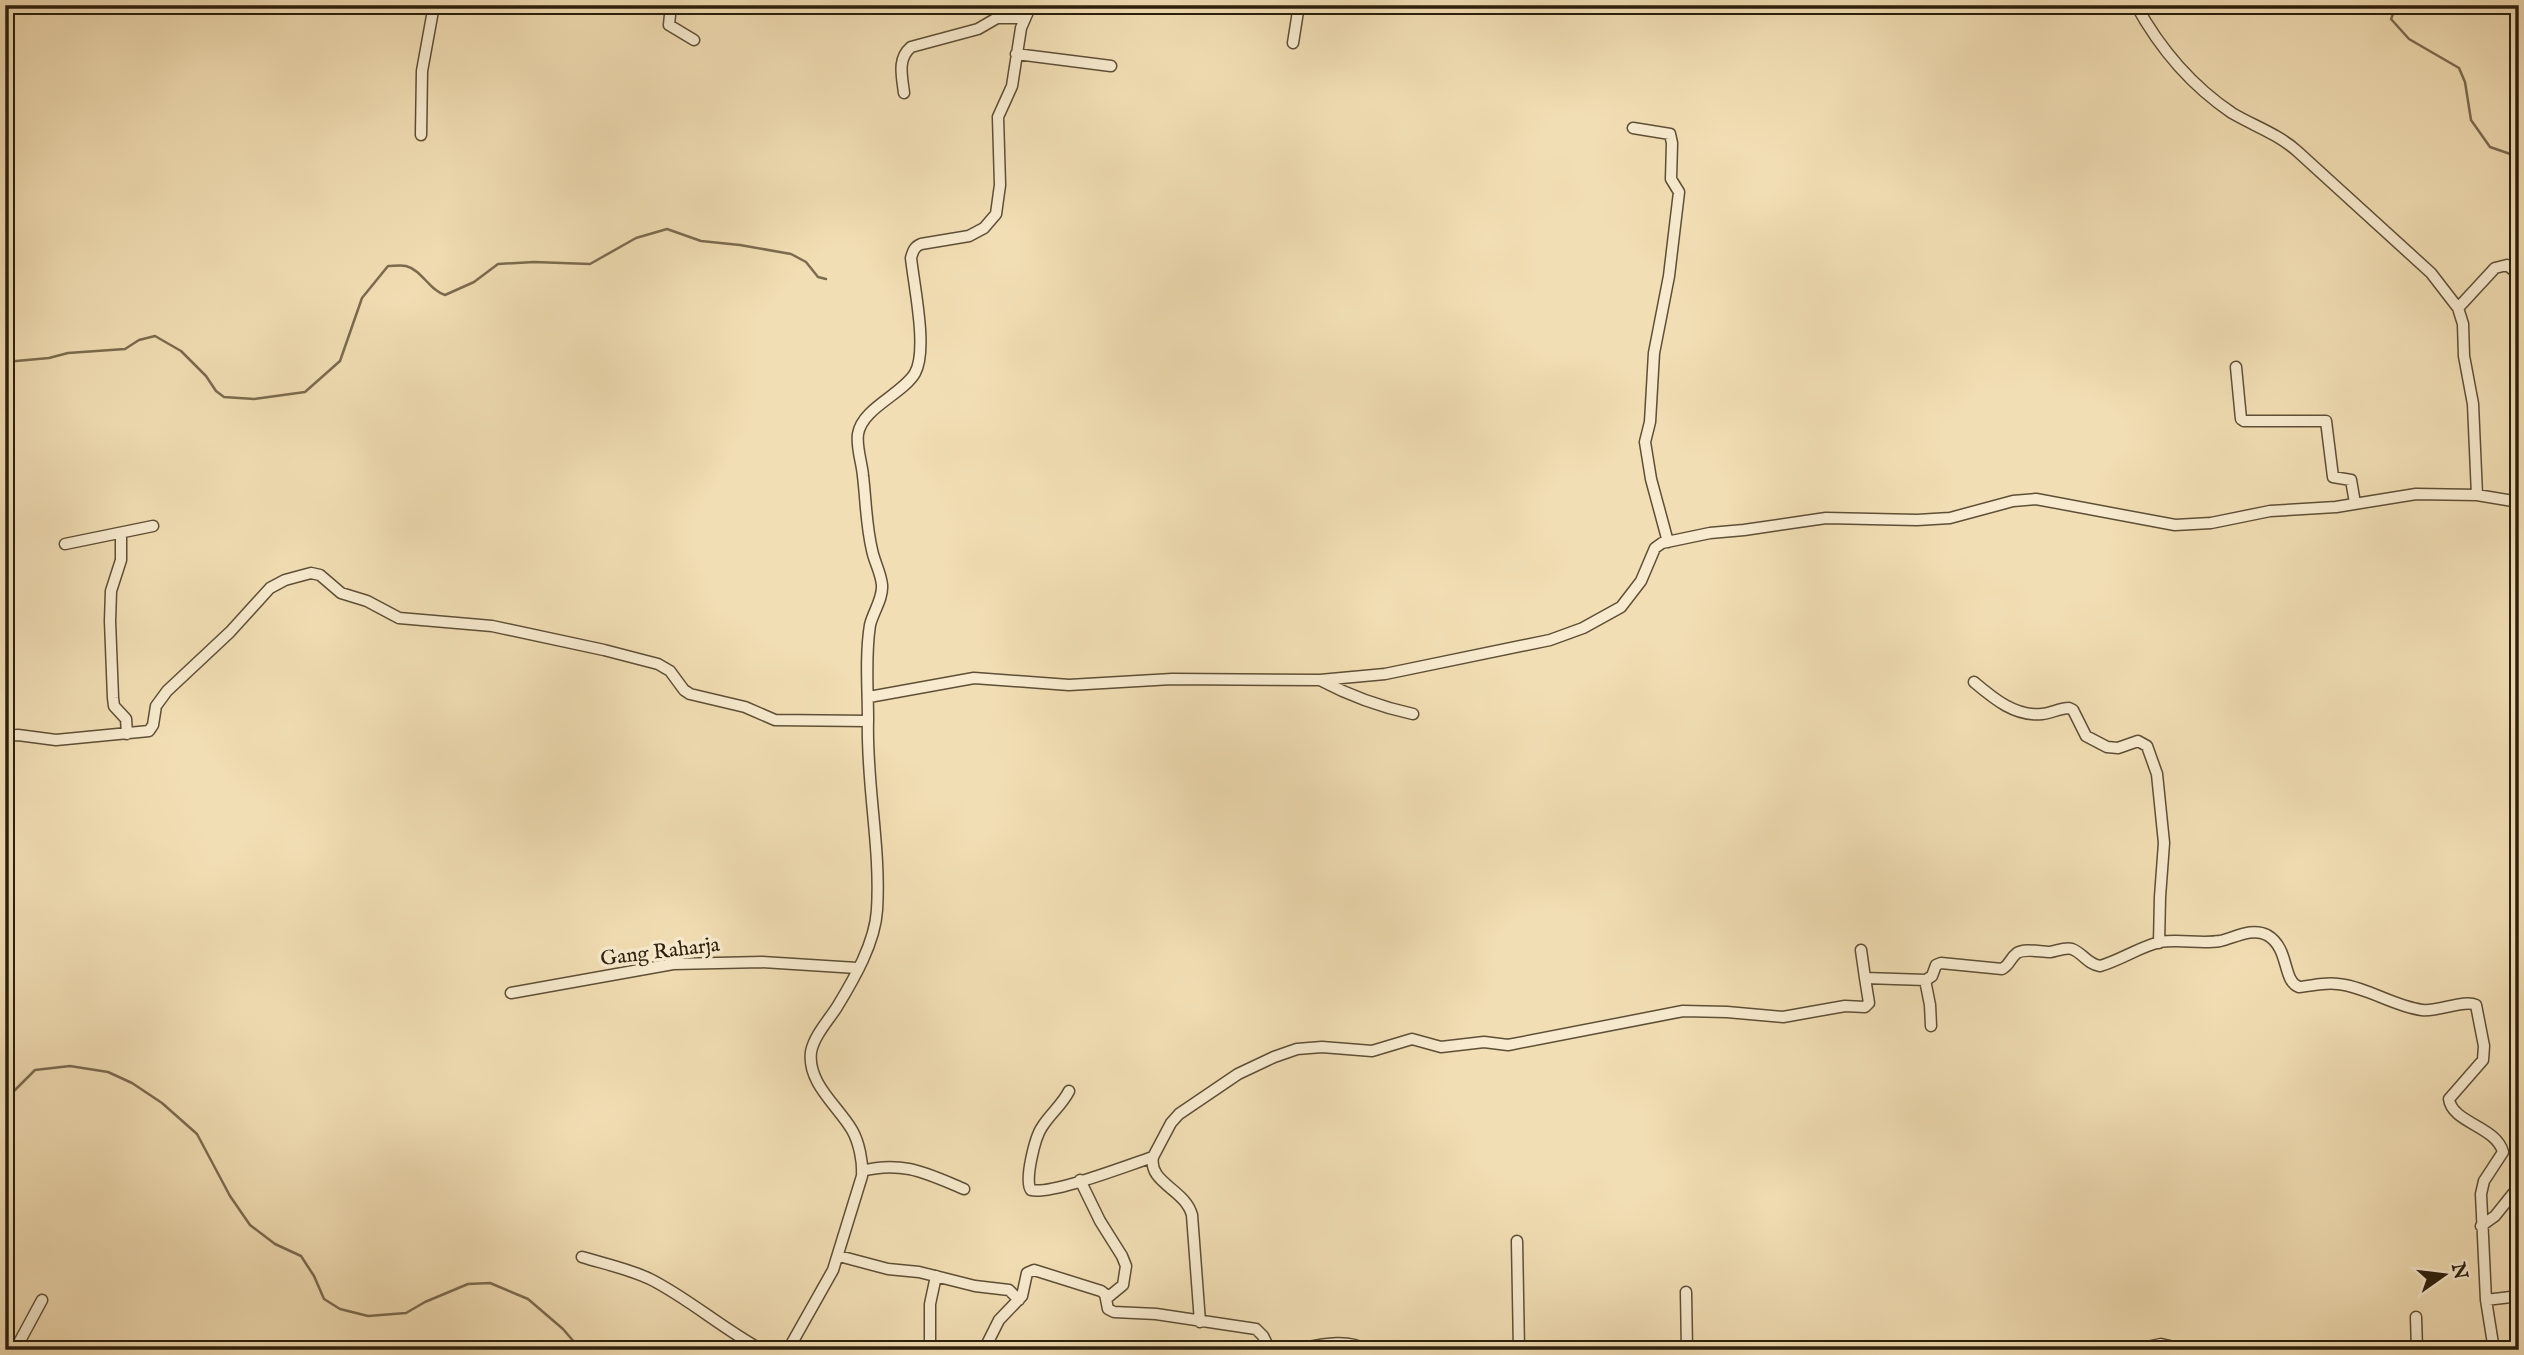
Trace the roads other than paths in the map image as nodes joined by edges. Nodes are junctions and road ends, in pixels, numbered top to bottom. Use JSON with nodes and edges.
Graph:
{"nodes":[{"id":1,"x":434,"y":5,"type":"edge"},
{"id":2,"x":671,"y":5,"type":"edge"},
{"id":3,"x":1031,"y":5,"type":"edge"},
{"id":4,"x":1298,"y":5,"type":"edge"},
{"id":5,"x":2136,"y":5,"type":"edge"},
{"id":6,"x":1025,"y":18,"type":"junction"},
{"id":7,"x":694,"y":40,"type":"dead end"},
{"id":8,"x":1293,"y":43,"type":"dead end"},
{"id":9,"x":1016,"y":54,"type":"junction"},
{"id":10,"x":1111,"y":66,"type":"dead end"},
{"id":11,"x":904,"y":93,"type":"dead end"},
{"id":12,"x":1633,"y":128,"type":"dead end"},
{"id":13,"x":421,"y":135,"type":"dead end"},
{"id":14,"x":2519,"y":275,"type":"edge"},
{"id":15,"x":2458,"y":308,"type":"junction"},
{"id":16,"x":2236,"y":367,"type":"dead end"},
{"id":17,"x":2477,"y":495,"type":"junction"},
{"id":18,"x":2519,"y":502,"type":"edge"},
{"id":19,"x":2355,"y":503,"type":"junction"},
{"id":20,"x":153,"y":526,"type":"dead end"},
{"id":21,"x":121,"y":534,"type":"junction"},
{"id":22,"x":1668,"y":542,"type":"junction"},
{"id":23,"x":65,"y":544,"type":"dead end"},
{"id":24,"x":1320,"y":680,"type":"junction"},
{"id":25,"x":1974,"y":682,"type":"dead end"},
{"id":26,"x":869,"y":697,"type":"junction"},
{"id":27,"x":1413,"y":714,"type":"dead end"},
{"id":28,"x":867,"y":721,"type":"junction"},
{"id":29,"x":127,"y":734,"type":"junction"},
{"id":30,"x":5,"y":737,"type":"edge"},
{"id":31,"x":2159,"y":943,"type":"junction"},
{"id":32,"x":1861,"y":950,"type":"dead end"},
{"id":33,"x":857,"y":968,"type":"junction"},
{"id":34,"x":1865,"y":978,"type":"junction"},
{"id":35,"x":1925,"y":980,"type":"junction"},
{"id":36,"x":511,"y":993,"type":"dead end"},
{"id":37,"x":1931,"y":1026,"type":"dead end"},
{"id":38,"x":1069,"y":1091,"type":"dead end"},
{"id":39,"x":1153,"y":1157,"type":"junction"},
{"id":40,"x":862,"y":1171,"type":"junction"},
{"id":41,"x":1080,"y":1180,"type":"junction"},
{"id":42,"x":2519,"y":1186,"type":"edge"},
{"id":43,"x":964,"y":1189,"type":"dead end"},
{"id":44,"x":2481,"y":1226,"type":"junction"},
{"id":45,"x":1517,"y":1241,"type":"dead end"},
{"id":46,"x":839,"y":1256,"type":"junction"},
{"id":47,"x":582,"y":1257,"type":"dead end"},
{"id":48,"x":936,"y":1276,"type":"junction"},
{"id":49,"x":1686,"y":1292,"type":"dead end"},
{"id":50,"x":2519,"y":1296,"type":"edge"},
{"id":51,"x":1106,"y":1299,"type":"junction"},
{"id":52,"x":42,"y":1300,"type":"dead end"},
{"id":53,"x":1019,"y":1300,"type":"junction"},
{"id":54,"x":2486,"y":1300,"type":"junction"},
{"id":55,"x":2416,"y":1317,"type":"dead end"},
{"id":56,"x":1200,"y":1322,"type":"junction"},
{"id":57,"x":1308,"y":1348,"type":"edge"},
{"id":58,"x":1269,"y":1349,"type":"edge"},
{"id":59,"x":15,"y":1350,"type":"edge"},
{"id":60,"x":762,"y":1350,"type":"edge"},
{"id":61,"x":788,"y":1350,"type":"edge"},
{"id":62,"x":930,"y":1350,"type":"edge"},
{"id":63,"x":984,"y":1350,"type":"edge"},
{"id":64,"x":1293,"y":1350,"type":"edge"},
{"id":65,"x":1367,"y":1350,"type":"edge"},
{"id":66,"x":1519,"y":1350,"type":"edge"},
{"id":67,"x":1687,"y":1350,"type":"edge"},
{"id":68,"x":1896,"y":1350,"type":"edge"},
{"id":69,"x":1911,"y":1350,"type":"edge"},
{"id":70,"x":2133,"y":1350,"type":"edge"},
{"id":71,"x":2217,"y":1350,"type":"edge"},
{"id":72,"x":2417,"y":1350,"type":"edge"},
{"id":73,"x":2494,"y":1350,"type":"edge"}],
"edges":[{"from":1,"to":13,"type":"street"},
{"from":2,"to":7,"type":"street"},
{"from":3,"to":6,"type":"street"},
{"from":4,"to":8,"type":"street"},
{"from":5,"to":15,"type":"street"},
{"from":6,"to":9,"type":"street"},
{"from":6,"to":11,"type":"street"},
{"from":9,"to":10,"type":"street"},
{"from":9,"to":26,"type":"street"},
{"from":12,"to":22,"type":"street"},
{"from":14,"to":15,"type":"street"},
{"from":15,"to":17,"type":"street"},
{"from":16,"to":19,"type":"street"},
{"from":17,"to":18,"type":"street"},
{"from":17,"to":19,"type":"street"},
{"from":19,"to":22,"type":"street"},
{"from":20,"to":21,"type":"street"},
{"from":21,"to":23,"type":"street"},
{"from":21,"to":29,"type":"street"},
{"from":22,"to":24,"type":"street"},
{"from":24,"to":26,"type":"street"},
{"from":24,"to":27,"type":"street"},
{"from":25,"to":31,"type":"street"},
{"from":26,"to":28,"type":"street"},
{"from":28,"to":29,"type":"street"},
{"from":28,"to":33,"type":"street"},
{"from":29,"to":30,"type":"street"},
{"from":31,"to":35,"type":"street"},
{"from":31,"to":44,"type":"street"},
{"from":32,"to":34,"type":"street"},
{"from":33,"to":36,"type":"street","name":"Gang Raharja"},
{"from":33,"to":40,"type":"street"},
{"from":34,"to":35,"type":"street"},
{"from":34,"to":39,"type":"street"},
{"from":35,"to":37,"type":"street"},
{"from":38,"to":41,"type":"street"},
{"from":39,"to":41,"type":"street"},
{"from":39,"to":56,"type":"street"},
{"from":40,"to":43,"type":"street"},
{"from":40,"to":46,"type":"street"},
{"from":41,"to":51,"type":"street"},
{"from":42,"to":44,"type":"street"},
{"from":44,"to":54,"type":"street"},
{"from":45,"to":66,"type":"street"},
{"from":46,"to":48,"type":"street"},
{"from":46,"to":61,"type":"street"},
{"from":47,"to":60,"type":"street"},
{"from":48,"to":53,"type":"street"},
{"from":48,"to":62,"type":"street"},
{"from":49,"to":67,"type":"street"},
{"from":50,"to":54,"type":"street"},
{"from":51,"to":53,"type":"street"},
{"from":51,"to":56,"type":"street"},
{"from":52,"to":59,"type":"street"},
{"from":53,"to":63,"type":"street"},
{"from":54,"to":73,"type":"street"},
{"from":55,"to":72,"type":"street"},
{"from":56,"to":58,"type":"street"},
{"from":57,"to":64,"type":"street"},
{"from":57,"to":65,"type":"street"},
{"from":68,"to":69,"type":"street"},
{"from":70,"to":71,"type":"street"}]}
